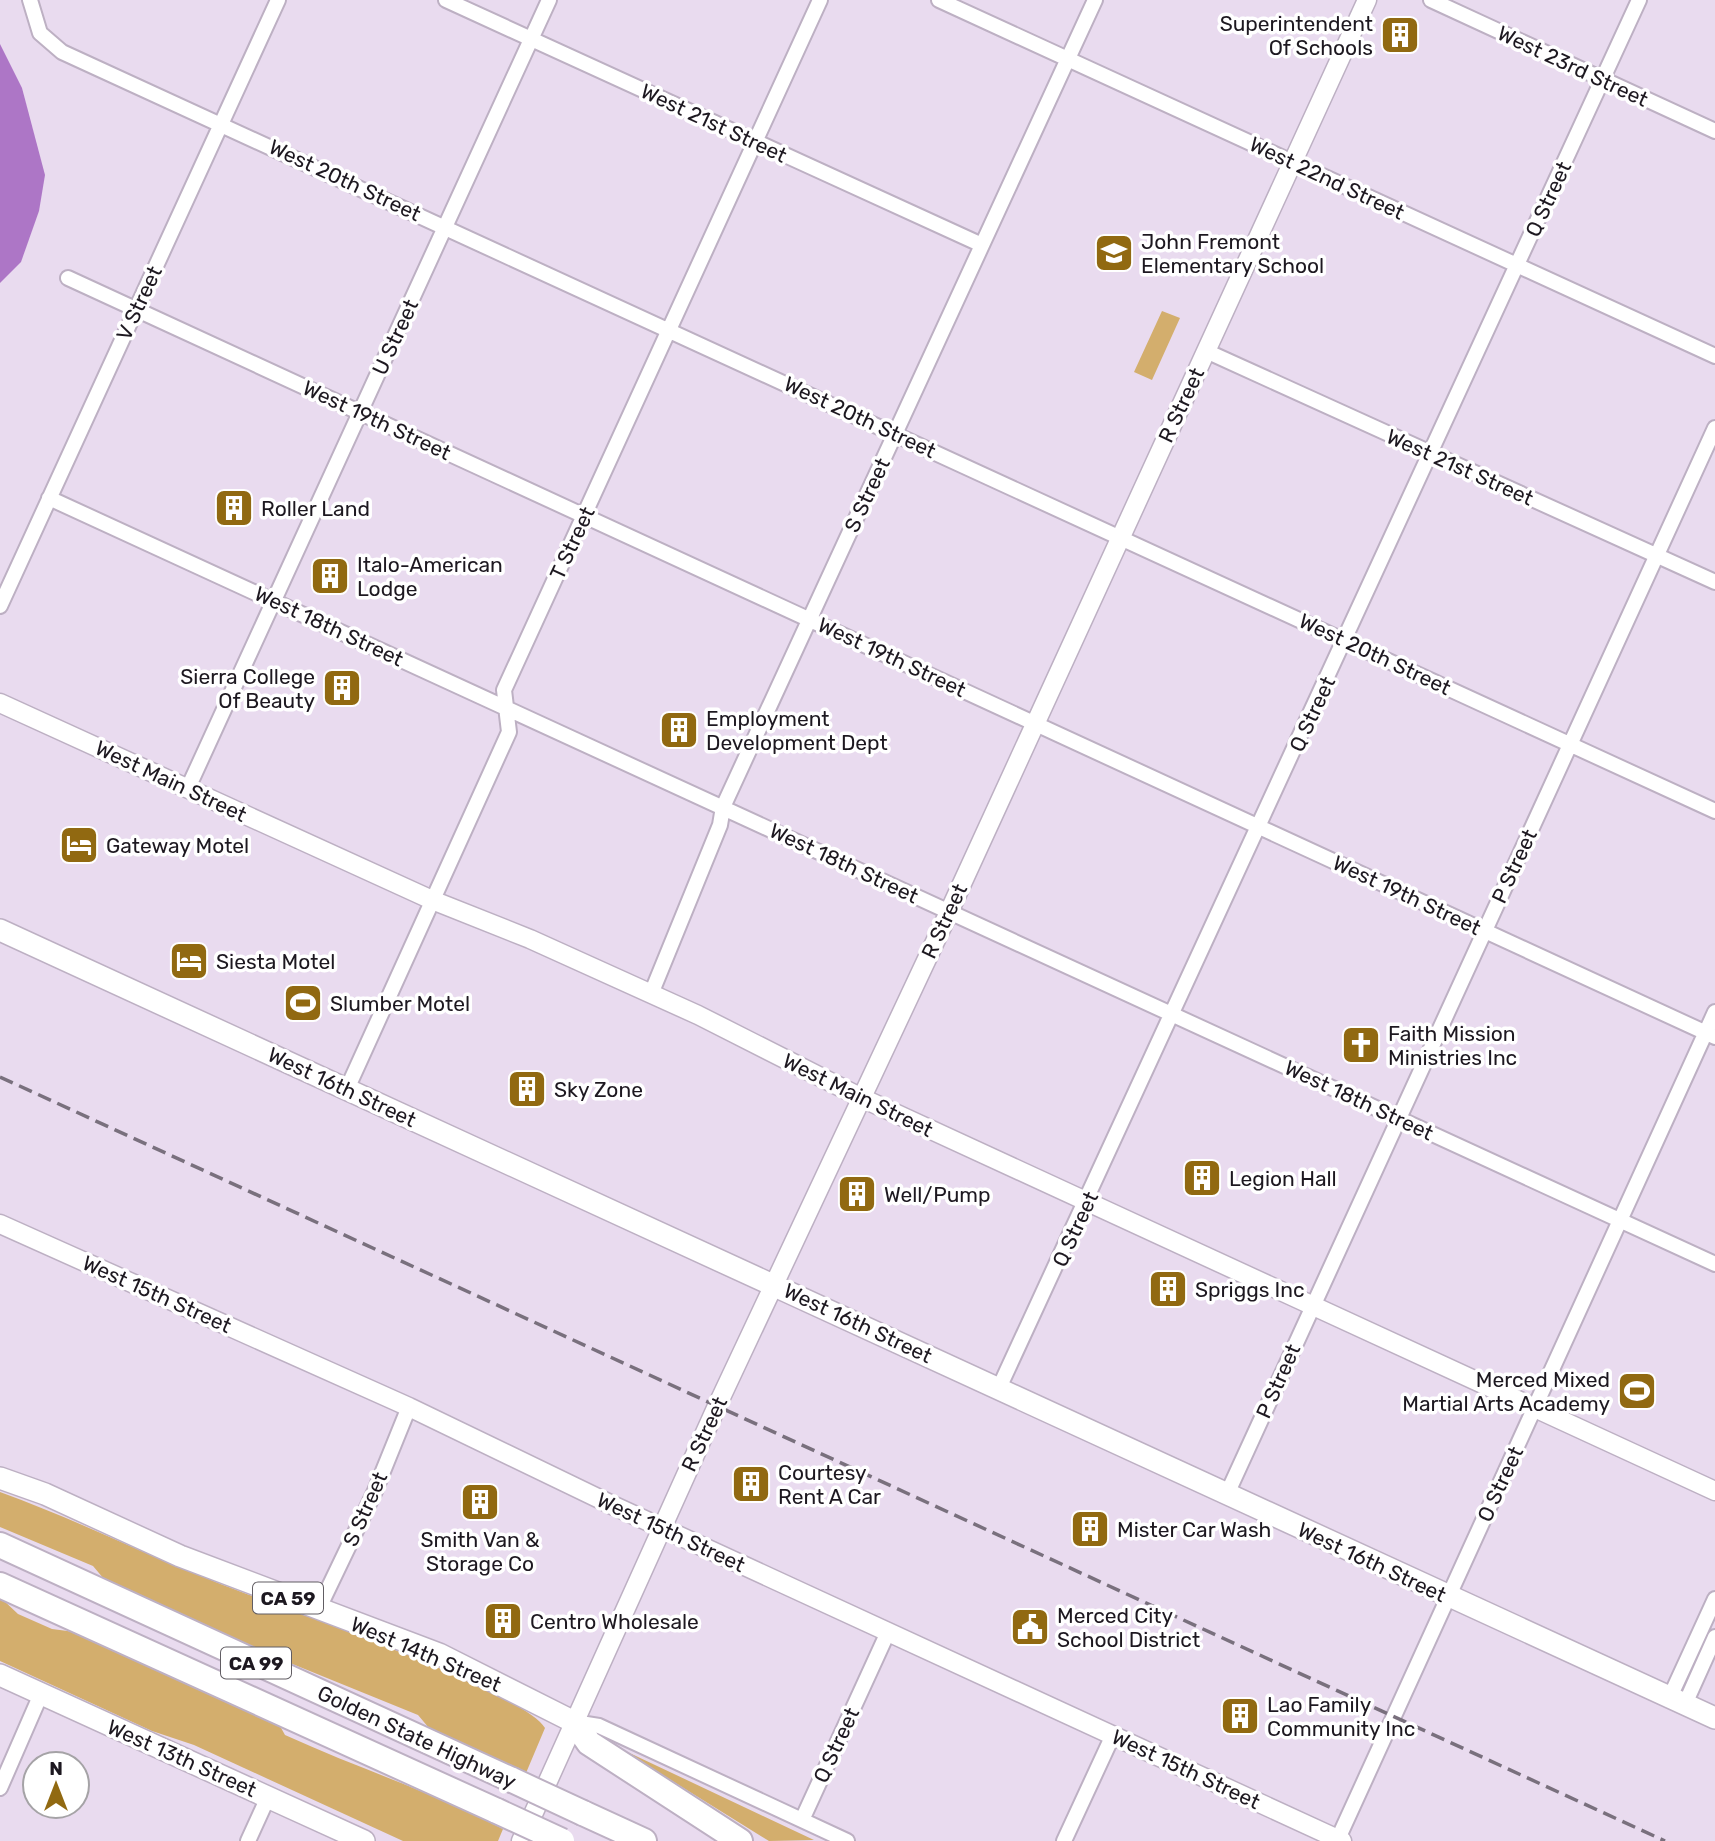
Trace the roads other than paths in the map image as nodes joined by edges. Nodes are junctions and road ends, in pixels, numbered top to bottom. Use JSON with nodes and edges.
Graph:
{"nodes":[{"id":1,"x":30,"y":0,"type":"edge"},
{"id":2,"x":278,"y":0,"type":"edge"},
{"id":3,"x":446,"y":0,"type":"edge"},
{"id":4,"x":549,"y":0,"type":"edge"},
{"id":5,"x":820,"y":0,"type":"edge"},
{"id":6,"x":939,"y":0,"type":"edge"},
{"id":7,"x":1095,"y":0,"type":"edge"},
{"id":8,"x":1367,"y":0,"type":"edge"},
{"id":9,"x":1431,"y":0,"type":"edge"},
{"id":10,"x":1639,"y":0,"type":"edge"},
{"id":11,"x":531,"y":39,"type":"junction"},
{"id":12,"x":1068,"y":59,"type":"junction"},
{"id":13,"x":1602,"y":79,"type":"junction"},
{"id":14,"x":221,"y":123,"type":"junction"},
{"id":15,"x":1715,"y":131,"type":"edge"},
{"id":16,"x":755,"y":141,"type":"junction"},
{"id":17,"x":1293,"y":162,"type":"junction"},
{"id":18,"x":445,"y":226,"type":"junction"},
{"id":19,"x":982,"y":245,"type":"junction"},
{"id":20,"x":1517,"y":265,"type":"junction"},
{"id":21,"x":68,"y":278,"type":"dead end"},
{"id":22,"x":136,"y":309,"type":"junction"},
{"id":23,"x":669,"y":329,"type":"junction"},
{"id":24,"x":1206,"y":351,"type":"junction"},
{"id":25,"x":1715,"y":356,"type":"edge"},
{"id":26,"x":360,"y":412,"type":"junction"},
{"id":27,"x":1715,"y":428,"type":"edge"},
{"id":28,"x":895,"y":434,"type":"junction"},
{"id":29,"x":1431,"y":453,"type":"junction"},
{"id":30,"x":50,"y":498,"type":"junction"},
{"id":31,"x":584,"y":516,"type":"junction"},
{"id":32,"x":1120,"y":537,"type":"junction"},
{"id":33,"x":1655,"y":555,"type":"junction"},
{"id":34,"x":1715,"y":582,"type":"edge"},
{"id":35,"x":273,"y":601,"type":"junction"},
{"id":36,"x":0,"y":606,"type":"edge"},
{"id":37,"x":809,"y":620,"type":"junction"},
{"id":38,"x":1345,"y":640,"type":"junction"},
{"id":39,"x":0,"y":703,"type":"edge"},
{"id":40,"x":508,"y":709,"type":"junction"},
{"id":41,"x":1035,"y":723,"type":"junction"},
{"id":42,"x":1569,"y":743,"type":"junction"},
{"id":43,"x":188,"y":788,"type":"junction"},
{"id":44,"x":723,"y":807,"type":"junction"},
{"id":45,"x":1715,"y":811,"type":"edge"},
{"id":46,"x":1260,"y":827,"type":"junction"},
{"id":47,"x":432,"y":900,"type":"junction"},
{"id":48,"x":949,"y":912,"type":"junction"},
{"id":49,"x":0,"y":930,"type":"edge"},
{"id":50,"x":1484,"y":930,"type":"junction"},
{"id":51,"x":651,"y":994,"type":"junction"},
{"id":52,"x":1715,"y":1013,"type":"edge"},
{"id":53,"x":1174,"y":1014,"type":"junction"},
{"id":54,"x":1710,"y":1035,"type":"edge"},
{"id":55,"x":347,"y":1089,"type":"junction"},
{"id":56,"x":862,"y":1098,"type":"junction"},
{"id":57,"x":1398,"y":1118,"type":"junction"},
{"id":58,"x":1087,"y":1202,"type":"junction"},
{"id":59,"x":1619,"y":1220,"type":"junction"},
{"id":60,"x":0,"y":1224,"type":"edge"},
{"id":61,"x":1715,"y":1264,"type":"edge"},
{"id":62,"x":774,"y":1285,"type":"junction"},
{"id":63,"x":1312,"y":1305,"type":"junction"},
{"id":64,"x":999,"y":1388,"type":"junction"},
{"id":65,"x":409,"y":1407,"type":"junction"},
{"id":66,"x":1535,"y":1408,"type":"junction"},
{"id":67,"x":0,"y":1478,"type":"edge"},
{"id":68,"x":1715,"y":1490,"type":"edge"},
{"id":69,"x":1227,"y":1494,"type":"junction"},
{"id":70,"x":663,"y":1528,"type":"junction"},
{"id":71,"x":0,"y":1545,"type":"edge"},
{"id":72,"x":0,"y":1585,"type":"edge"},
{"id":73,"x":1448,"y":1597,"type":"junction"},
{"id":74,"x":1715,"y":1599,"type":"edge"},
{"id":75,"x":318,"y":1610,"type":"junction"},
{"id":76,"x":888,"y":1632,"type":"junction"},
{"id":77,"x":1715,"y":1637,"type":"edge"},
{"id":78,"x":0,"y":1675,"type":"edge"},
{"id":79,"x":41,"y":1694,"type":"junction"},
{"id":80,"x":1677,"y":1700,"type":"junction"},
{"id":81,"x":1715,"y":1717,"type":"edge"},
{"id":82,"x":574,"y":1722,"type":"junction"},
{"id":83,"x":1113,"y":1735,"type":"junction"},
{"id":84,"x":0,"y":1788,"type":"edge"},
{"id":85,"x":268,"y":1797,"type":"junction"},
{"id":86,"x":802,"y":1820,"type":"junction"},
{"id":87,"x":1339,"y":1840,"type":"edge"},
{"id":88,"x":248,"y":1841,"type":"edge"},
{"id":89,"x":363,"y":1841,"type":"edge"},
{"id":90,"x":521,"y":1841,"type":"edge"},
{"id":91,"x":562,"y":1841,"type":"edge"},
{"id":92,"x":643,"y":1841,"type":"edge"},
{"id":93,"x":740,"y":1841,"type":"edge"},
{"id":94,"x":847,"y":1841,"type":"edge"},
{"id":95,"x":1064,"y":1841,"type":"edge"}],
"edges":[{"from":1,"to":14,"type":"street","name":"West 20th Street"},
{"from":2,"to":14,"type":"street","name":"V Street"},
{"from":3,"to":11,"type":"street","name":"West 21st Street"},
{"from":4,"to":11,"type":"street","name":"U Street"},
{"from":5,"to":16,"type":"street","name":"T Street"},
{"from":6,"to":12,"type":"street","name":"West 22nd Street"},
{"from":7,"to":12,"type":"street","name":"S Street"},
{"from":8,"to":17,"type":"street","name":"R Street"},
{"from":9,"to":13,"type":"street","name":"West 23rd Street"},
{"from":10,"to":13,"type":"street","name":"Q Street"},
{"from":11,"to":16,"type":"street","name":"West 21st Street"},
{"from":11,"to":18,"type":"street","name":"U Street"},
{"from":12,"to":17,"type":"street","name":"West 22nd Street"},
{"from":12,"to":19,"type":"street","name":"S Street"},
{"from":13,"to":15,"type":"street","name":"West 23rd Street"},
{"from":13,"to":20,"type":"street","name":"Q Street"},
{"from":14,"to":18,"type":"street","name":"West 20th Street"},
{"from":14,"to":22,"type":"street","name":"V Street"},
{"from":16,"to":19,"type":"street","name":"West 21st Street"},
{"from":16,"to":23,"type":"street","name":"T Street"},
{"from":17,"to":20,"type":"street","name":"West 22nd Street"},
{"from":17,"to":24,"type":"street","name":"R Street"},
{"from":18,"to":23,"type":"street","name":"West 20th Street"},
{"from":18,"to":26,"type":"street","name":"U Street"},
{"from":19,"to":28,"type":"street","name":"S Street"},
{"from":20,"to":25,"type":"street","name":"West 22nd Street"},
{"from":20,"to":29,"type":"street","name":"Q Street"},
{"from":21,"to":22,"type":"street","name":"West 19th Street"},
{"from":22,"to":26,"type":"street","name":"West 19th Street"},
{"from":22,"to":30,"type":"street","name":"V Street"},
{"from":23,"to":28,"type":"street","name":"West 20th Street"},
{"from":23,"to":31,"type":"street","name":"T Street"},
{"from":24,"to":29,"type":"street","name":"West 21st Street"},
{"from":24,"to":32,"type":"street","name":"R Street"},
{"from":26,"to":31,"type":"street","name":"West 19th Street"},
{"from":26,"to":35,"type":"street","name":"U Street"},
{"from":27,"to":33,"type":"street","name":"P Street"},
{"from":28,"to":32,"type":"street","name":"West 20th Street"},
{"from":28,"to":37,"type":"street","name":"S Street"},
{"from":29,"to":33,"type":"street","name":"West 21st Street"},
{"from":29,"to":38,"type":"street","name":"Q Street"},
{"from":30,"to":35,"type":"street","name":"West 18th Street"},
{"from":30,"to":36,"type":"street","name":"V Street"},
{"from":31,"to":37,"type":"street","name":"West 19th Street"},
{"from":31,"to":40,"type":"street","name":"T Street"},
{"from":32,"to":38,"type":"street","name":"West 20th Street"},
{"from":32,"to":41,"type":"street","name":"R Street"},
{"from":33,"to":34,"type":"street","name":"West 21st Street"},
{"from":33,"to":42,"type":"street","name":"P Street"},
{"from":35,"to":40,"type":"street","name":"West 18th Street"},
{"from":35,"to":43,"type":"street","name":"U Street"},
{"from":37,"to":41,"type":"street","name":"West 19th Street"},
{"from":37,"to":44,"type":"street","name":"S Street"},
{"from":38,"to":42,"type":"street","name":"West 20th Street"},
{"from":38,"to":46,"type":"street","name":"Q Street"},
{"from":39,"to":43,"type":"street","name":"West Main Street"},
{"from":40,"to":44,"type":"street","name":"West 18th Street"},
{"from":40,"to":47,"type":"street","name":"T Street"},
{"from":41,"to":46,"type":"street","name":"West 19th Street"},
{"from":41,"to":48,"type":"street","name":"R Street"},
{"from":42,"to":45,"type":"street","name":"West 20th Street"},
{"from":42,"to":50,"type":"street","name":"P Street"},
{"from":43,"to":47,"type":"street","name":"West Main Street"},
{"from":44,"to":48,"type":"street","name":"West 18th Street"},
{"from":44,"to":51,"type":"street","name":"S Street"},
{"from":46,"to":50,"type":"street","name":"West 19th Street"},
{"from":46,"to":53,"type":"street","name":"Q Street"},
{"from":47,"to":51,"type":"street","name":"West Main Street"},
{"from":47,"to":55,"type":"street","name":"T Street"},
{"from":48,"to":53,"type":"street","name":"West 18th Street"},
{"from":48,"to":56,"type":"street","name":"R Street"},
{"from":49,"to":55,"type":"main road","name":"West 16th Street"},
{"from":50,"to":54,"type":"street","name":"West 19th Street"},
{"from":50,"to":57,"type":"street","name":"P Street"},
{"from":51,"to":56,"type":"street","name":"West Main Street"},
{"from":52,"to":54,"type":"street","name":"O Street"},
{"from":53,"to":57,"type":"street","name":"West 18th Street"},
{"from":53,"to":58,"type":"street","name":"Q Street"},
{"from":54,"to":59,"type":"street","name":"O Street"},
{"from":55,"to":62,"type":"main road","name":"West 16th Street"},
{"from":56,"to":58,"type":"street","name":"West Main Street"},
{"from":56,"to":62,"type":"street","name":"R Street"},
{"from":57,"to":59,"type":"street","name":"West 18th Street"},
{"from":57,"to":63,"type":"street","name":"P Street"},
{"from":58,"to":63,"type":"street","name":"West Main Street"},
{"from":58,"to":64,"type":"street","name":"Q Street"},
{"from":59,"to":61,"type":"street","name":"West 18th Street"},
{"from":59,"to":66,"type":"street","name":"O Street"},
{"from":60,"to":65,"type":"street","name":"West 15th Street"},
{"from":62,"to":64,"type":"main road","name":"West 16th Street"},
{"from":62,"to":70,"type":"street","name":"R Street"},
{"from":63,"to":66,"type":"street","name":"West Main Street"},
{"from":63,"to":69,"type":"street","name":"P Street"},
{"from":64,"to":69,"type":"main road","name":"West 16th Street"},
{"from":65,"to":70,"type":"street","name":"West 15th Street"},
{"from":65,"to":75,"type":"street","name":"S Street"},
{"from":66,"to":68,"type":"street","name":"West Main Street"},
{"from":66,"to":73,"type":"street","name":"O Street"},
{"from":67,"to":75,"type":"main road","name":"West 14th Street","number":"CA 59"},
{"from":69,"to":73,"type":"main road","name":"West 16th Street"},
{"from":70,"to":76,"type":"street","name":"West 15th Street"},
{"from":70,"to":82,"type":"street","name":"R Street"},
{"from":71,"to":92,"type":"highway","name":"Golden State Highway","number":"CA 99","bridge":true},
{"from":72,"to":91,"type":"highway","name":"Golden State Highway","number":"CA 99","bridge":true},
{"from":73,"to":80,"type":"main road","name":"West 16th Street"},
{"from":73,"to":87,"type":"street","name":"O Street"},
{"from":74,"to":80,"type":"street"},
{"from":75,"to":82,"type":"main road","name":"West 14th Street","number":"CA 59"},
{"from":76,"to":83,"type":"street","name":"West 15th Street"},
{"from":76,"to":86,"type":"street","name":"Q Street"},
{"from":77,"to":80,"type":"street"},
{"from":78,"to":79,"type":"main road","name":"West 13th Street"},
{"from":79,"to":84,"type":"street"},
{"from":79,"to":85,"type":"main road","name":"West 13th Street"},
{"from":80,"to":81,"type":"main road","name":"West 16th Street"},
{"from":82,"to":86,"type":"street","name":"West 14th Street"},
{"from":82,"to":90,"type":"street","name":"R Street"},
{"from":82,"to":93,"type":"highway","number":"CA 59"},
{"from":83,"to":87,"type":"street","name":"West 15th Street"},
{"from":83,"to":95,"type":"street"},
{"from":85,"to":88,"type":"street"},
{"from":85,"to":89,"type":"main road","name":"West 13th Street"},
{"from":86,"to":94,"type":"street","name":"West 14th Street"}]}
